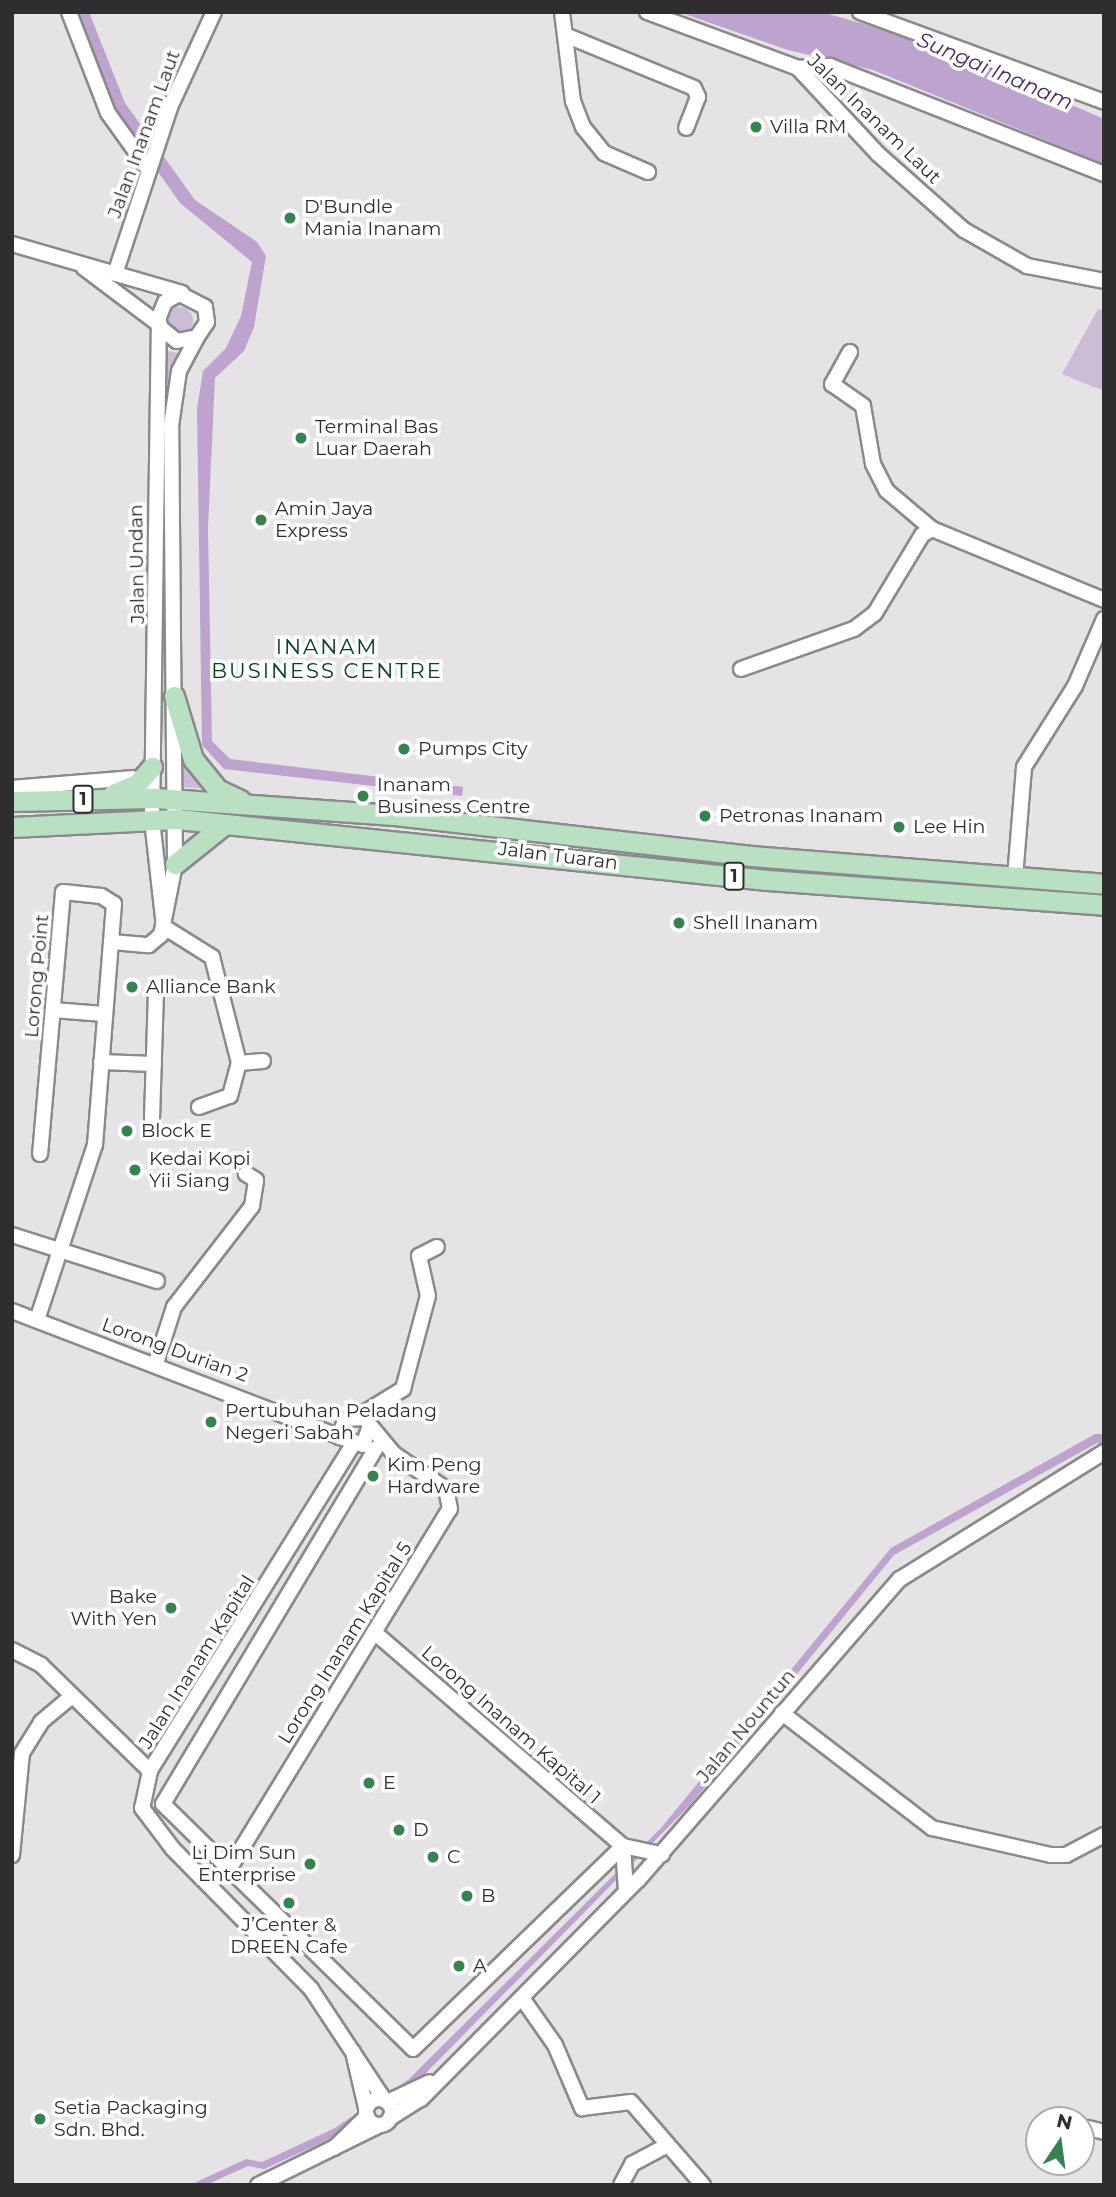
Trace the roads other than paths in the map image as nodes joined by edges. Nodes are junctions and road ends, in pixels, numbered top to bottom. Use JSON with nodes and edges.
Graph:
{"nodes":[{"id":1,"x":69,"y":12,"type":"edge"},
{"id":2,"x":214,"y":12,"type":"edge"},
{"id":3,"x":562,"y":12,"type":"edge"},
{"id":4,"x":647,"y":12,"type":"edge"},
{"id":5,"x":860,"y":12,"type":"edge"},
{"id":6,"x":565,"y":35,"type":"junction"},
{"id":7,"x":798,"y":68,"type":"junction"},
{"id":8,"x":1104,"y":102,"type":"edge"},
{"id":9,"x":686,"y":128,"type":"dead end"},
{"id":10,"x":149,"y":170,"type":"junction"},
{"id":11,"x":648,"y":172,"type":"dead end"},
{"id":12,"x":1104,"y":174,"type":"edge"},
{"id":13,"x":12,"y":244,"type":"edge"},
{"id":14,"x":60,"y":257,"type":"junction"},
{"id":15,"x":117,"y":271,"type":"junction"},
{"id":16,"x":1104,"y":281,"type":"edge"},
{"id":17,"x":187,"y":294,"type":"junction"},
{"id":18,"x":140,"y":306,"type":"junction"},
{"id":19,"x":161,"y":327,"type":"junction"},
{"id":20,"x":197,"y":337,"type":"junction"},
{"id":21,"x":850,"y":352,"type":"dead end"},
{"id":22,"x":932,"y":529,"type":"junction"},
{"id":23,"x":1104,"y":600,"type":"edge"},
{"id":24,"x":1104,"y":619,"type":"edge"},
{"id":25,"x":741,"y":669,"type":"dead end"},
{"id":26,"x":174,"y":696,"type":"junction"},
{"id":27,"x":156,"y":744,"type":"junction"},
{"id":28,"x":152,"y":767,"type":"junction"},
{"id":29,"x":12,"y":788,"type":"edge"},
{"id":30,"x":155,"y":798,"type":"junction"},
{"id":31,"x":99,"y":799,"type":"junction"},
{"id":32,"x":177,"y":799,"type":"junction"},
{"id":33,"x":12,"y":802,"type":"edge"},
{"id":34,"x":266,"y":808,"type":"junction"},
{"id":35,"x":177,"y":819,"type":"junction"},
{"id":36,"x":152,"y":820,"type":"junction"},
{"id":37,"x":225,"y":824,"type":"junction"},
{"id":38,"x":12,"y":827,"type":"edge"},
{"id":39,"x":175,"y":864,"type":"junction"},
{"id":40,"x":1016,"y":877,"type":"junction"},
{"id":41,"x":1104,"y":884,"type":"edge"},
{"id":42,"x":1104,"y":905,"type":"edge"},
{"id":43,"x":164,"y":927,"type":"junction"},
{"id":44,"x":111,"y":942,"type":"junction"},
{"id":45,"x":156,"y":993,"type":"dead end"},
{"id":46,"x":53,"y":1010,"type":"junction"},
{"id":47,"x":104,"y":1014,"type":"junction"},
{"id":48,"x":263,"y":1061,"type":"dead end"},
{"id":49,"x":101,"y":1062,"type":"junction"},
{"id":50,"x":239,"y":1063,"type":"junction"},
{"id":51,"x":155,"y":1064,"type":"junction"},
{"id":52,"x":199,"y":1108,"type":"dead end"},
{"id":53,"x":152,"y":1119,"type":"dead end"},
{"id":54,"x":40,"y":1154,"type":"dead end"},
{"id":55,"x":246,"y":1174,"type":"dead end"},
{"id":56,"x":12,"y":1235,"type":"edge"},
{"id":57,"x":437,"y":1247,"type":"dead end"},
{"id":58,"x":60,"y":1251,"type":"junction"},
{"id":59,"x":157,"y":1281,"type":"dead end"},
{"id":60,"x":12,"y":1311,"type":"edge"},
{"id":61,"x":37,"y":1320,"type":"junction"},
{"id":62,"x":156,"y":1363,"type":"junction"},
{"id":63,"x":354,"y":1416,"type":"junction"},
{"id":64,"x":370,"y":1426,"type":"junction"},
{"id":65,"x":323,"y":1428,"type":"junction"},
{"id":66,"x":358,"y":1444,"type":"junction"},
{"id":67,"x":1104,"y":1453,"type":"edge"},
{"id":68,"x":394,"y":1454,"type":"junction"},
{"id":69,"x":374,"y":1632,"type":"junction"},
{"id":70,"x":12,"y":1650,"type":"edge"},
{"id":71,"x":70,"y":1698,"type":"junction"},
{"id":72,"x":782,"y":1713,"type":"junction"},
{"id":73,"x":150,"y":1771,"type":"junction"},
{"id":74,"x":1104,"y":1835,"type":"edge"},
{"id":75,"x":623,"y":1846,"type":"junction"},
{"id":76,"x":662,"y":1854,"type":"junction"},
{"id":77,"x":12,"y":1855,"type":"edge"},
{"id":78,"x":229,"y":1869,"type":"junction"},
{"id":79,"x":214,"y":1890,"type":"junction"},
{"id":80,"x":626,"y":1892,"type":"junction"},
{"id":81,"x":270,"y":1908,"type":"junction"},
{"id":82,"x":252,"y":1926,"type":"junction"},
{"id":83,"x":283,"y":1960,"type":"junction"},
{"id":84,"x":522,"y":1998,"type":"junction"},
{"id":85,"x":351,"y":2043,"type":"junction"},
{"id":86,"x":450,"y":2067,"type":"junction"},
{"id":87,"x":386,"y":2102,"type":"junction"},
{"id":88,"x":367,"y":2112,"type":"junction"},
{"id":89,"x":385,"y":2121,"type":"junction"},
{"id":90,"x":666,"y":2146,"type":"junction"},
{"id":91,"x":331,"y":2152,"type":"junction"},
{"id":92,"x":258,"y":2185,"type":"edge"},
{"id":93,"x":621,"y":2185,"type":"edge"},
{"id":94,"x":703,"y":2185,"type":"edge"}],
"edges":[{"from":1,"to":10,"type":"street"},
{"from":2,"to":10,"type":"street","name":"Jalan Inanam Laut"},
{"from":3,"to":6,"type":"street"},
{"from":4,"to":7,"type":"street","name":"Jalan Inanam Laut"},
{"from":5,"to":8,"type":"street"},
{"from":6,"to":9,"type":"street"},
{"from":6,"to":11,"type":"street"},
{"from":7,"to":12,"type":"street"},
{"from":7,"to":16,"type":"street","name":"Jalan Inanam Laut"},
{"from":10,"to":15,"type":"street","name":"Jalan Inanam Laut"},
{"from":13,"to":14,"type":"street"},
{"from":14,"to":15,"type":"street"},
{"from":14,"to":18,"type":"street"},
{"from":15,"to":17,"type":"street"},
{"from":15,"to":18,"type":"street"},
{"from":17,"to":19,"type":"street","name":"Jalan Undan"},
{"from":17,"to":20,"type":"street","name":"Jalan Undan"},
{"from":18,"to":19,"type":"street"},
{"from":19,"to":20,"type":"street"},
{"from":19,"to":27,"type":"street","name":"Jalan Undan"},
{"from":20,"to":26,"type":"street","name":"Jalan Undan"},
{"from":21,"to":22,"type":"street"},
{"from":22,"to":23,"type":"street"},
{"from":22,"to":25,"type":"street"},
{"from":24,"to":40,"type":"street"},
{"from":26,"to":32,"type":"street","name":"Jalan Undan"},
{"from":26,"to":34,"type":"main road"},
{"from":27,"to":28,"type":"street"},
{"from":27,"to":30,"type":"street","name":"Jalan Undan"},
{"from":28,"to":29,"type":"street"},
{"from":28,"to":31,"type":"main road"},
{"from":30,"to":31,"type":"main road","name":"Jalan Tuaran","number":"1"},
{"from":30,"to":32,"type":"main road","name":"Jalan Tuaran","number":"1"},
{"from":30,"to":36,"type":"street","name":"Jalan Undan"},
{"from":31,"to":33,"type":"main road","name":"Jalan Tuaran","number":"1"},
{"from":32,"to":34,"type":"main road","name":"Jalan Tuaran","number":"1"},
{"from":32,"to":35,"type":"street","name":"Jalan Undan"},
{"from":34,"to":40,"type":"main road","name":"Jalan Tuaran","number":"1"},
{"from":35,"to":36,"type":"main road","name":"Jalan Tuaran","number":"1"},
{"from":35,"to":37,"type":"main road","name":"Jalan Tuaran","number":"1"},
{"from":35,"to":39,"type":"street","name":"Jalan Undan"},
{"from":36,"to":38,"type":"main road","name":"Jalan Tuaran","number":"1"},
{"from":36,"to":43,"type":"street","name":"Jalan Undan"},
{"from":37,"to":39,"type":"main road"},
{"from":37,"to":42,"type":"main road","name":"Jalan Tuaran","number":"1"},
{"from":39,"to":43,"type":"street","name":"Jalan Undan"},
{"from":40,"to":41,"type":"main road","name":"Jalan Tuaran","number":"1"},
{"from":43,"to":44,"type":"street"},
{"from":43,"to":50,"type":"street"},
{"from":44,"to":46,"type":"street","name":"Lorong Point"},
{"from":44,"to":47,"type":"street"},
{"from":45,"to":51,"type":"street"},
{"from":46,"to":47,"type":"street"},
{"from":46,"to":54,"type":"street","name":"Lorong Point"},
{"from":47,"to":49,"type":"street"},
{"from":48,"to":50,"type":"street"},
{"from":49,"to":51,"type":"street"},
{"from":49,"to":58,"type":"street"},
{"from":50,"to":52,"type":"street"},
{"from":51,"to":53,"type":"street"},
{"from":55,"to":62,"type":"street"},
{"from":56,"to":58,"type":"street"},
{"from":57,"to":63,"type":"street"},
{"from":58,"to":59,"type":"street"},
{"from":58,"to":61,"type":"street"},
{"from":60,"to":61,"type":"street","name":"Lorong Durian 2"},
{"from":61,"to":62,"type":"street","name":"Lorong Durian 2"},
{"from":62,"to":65,"type":"street","name":"Lorong Durian 2"},
{"from":63,"to":64,"type":"street","name":"Lorong Inanam Kapital 5"},
{"from":63,"to":65,"type":"street"},
{"from":63,"to":66,"type":"street"},
{"from":64,"to":66,"type":"street"},
{"from":64,"to":68,"type":"street","name":"Lorong Inanam Kapital 5"},
{"from":65,"to":66,"type":"street","name":"Lorong Durian 2"},
{"from":66,"to":68,"type":"street","name":"Lorong Inanam Kapital 5"},
{"from":66,"to":73,"type":"street","name":"Jalan Inanam Kapital"},
{"from":66,"to":78,"type":"street"},
{"from":67,"to":72,"type":"street","name":"Jalan Nountun"},
{"from":68,"to":69,"type":"street","name":"Lorong Inanam Kapital 5"},
{"from":69,"to":75,"type":"street","name":"Lorong Inanam Kapital 1"},
{"from":69,"to":78,"type":"street","name":"Lorong Inanam Kapital 5"},
{"from":70,"to":71,"type":"street"},
{"from":71,"to":73,"type":"street"},
{"from":71,"to":77,"type":"street"},
{"from":72,"to":74,"type":"street"},
{"from":72,"to":76,"type":"street","name":"Jalan Nountun"},
{"from":73,"to":79,"type":"street","name":"Jalan Inanam Kapital"},
{"from":75,"to":76,"type":"street"},
{"from":75,"to":80,"type":"street"},
{"from":75,"to":81,"type":"street"},
{"from":76,"to":80,"type":"street","name":"Jalan Nountun"},
{"from":78,"to":81,"type":"street"},
{"from":79,"to":81,"type":"street","name":"Jalan Inanam Kapital"},
{"from":79,"to":82,"type":"street","name":"Jalan Inanam Kapital"},
{"from":80,"to":84,"type":"street","name":"Jalan Nountun"},
{"from":81,"to":82,"type":"street"},
{"from":81,"to":83,"type":"street","name":"Jalan Inanam Kapital"},
{"from":82,"to":83,"type":"street","name":"Jalan Inanam Kapital"},
{"from":83,"to":85,"type":"street","name":"Jalan Inanam Kapital"},
{"from":84,"to":86,"type":"street","name":"Jalan Nountun"},
{"from":84,"to":90,"type":"street"},
{"from":85,"to":87,"type":"street","name":"Jalan Inanam Kapital"},
{"from":85,"to":88,"type":"street","name":"Jalan Inanam Kapital"},
{"from":86,"to":87,"type":"street","name":"Jalan Nountun"},
{"from":86,"to":89,"type":"street","name":"Jalan Nountun"},
{"from":87,"to":88,"type":"street","name":"Jalan Nountun"},
{"from":87,"to":89,"type":"street"},
{"from":88,"to":89,"type":"street"},
{"from":88,"to":91,"type":"street","name":"Jalan Nountun"},
{"from":89,"to":91,"type":"street","name":"Jalan Nountun"},
{"from":90,"to":93,"type":"street"},
{"from":90,"to":94,"type":"street"},
{"from":91,"to":92,"type":"street","name":"Jalan Nountun"}]}
